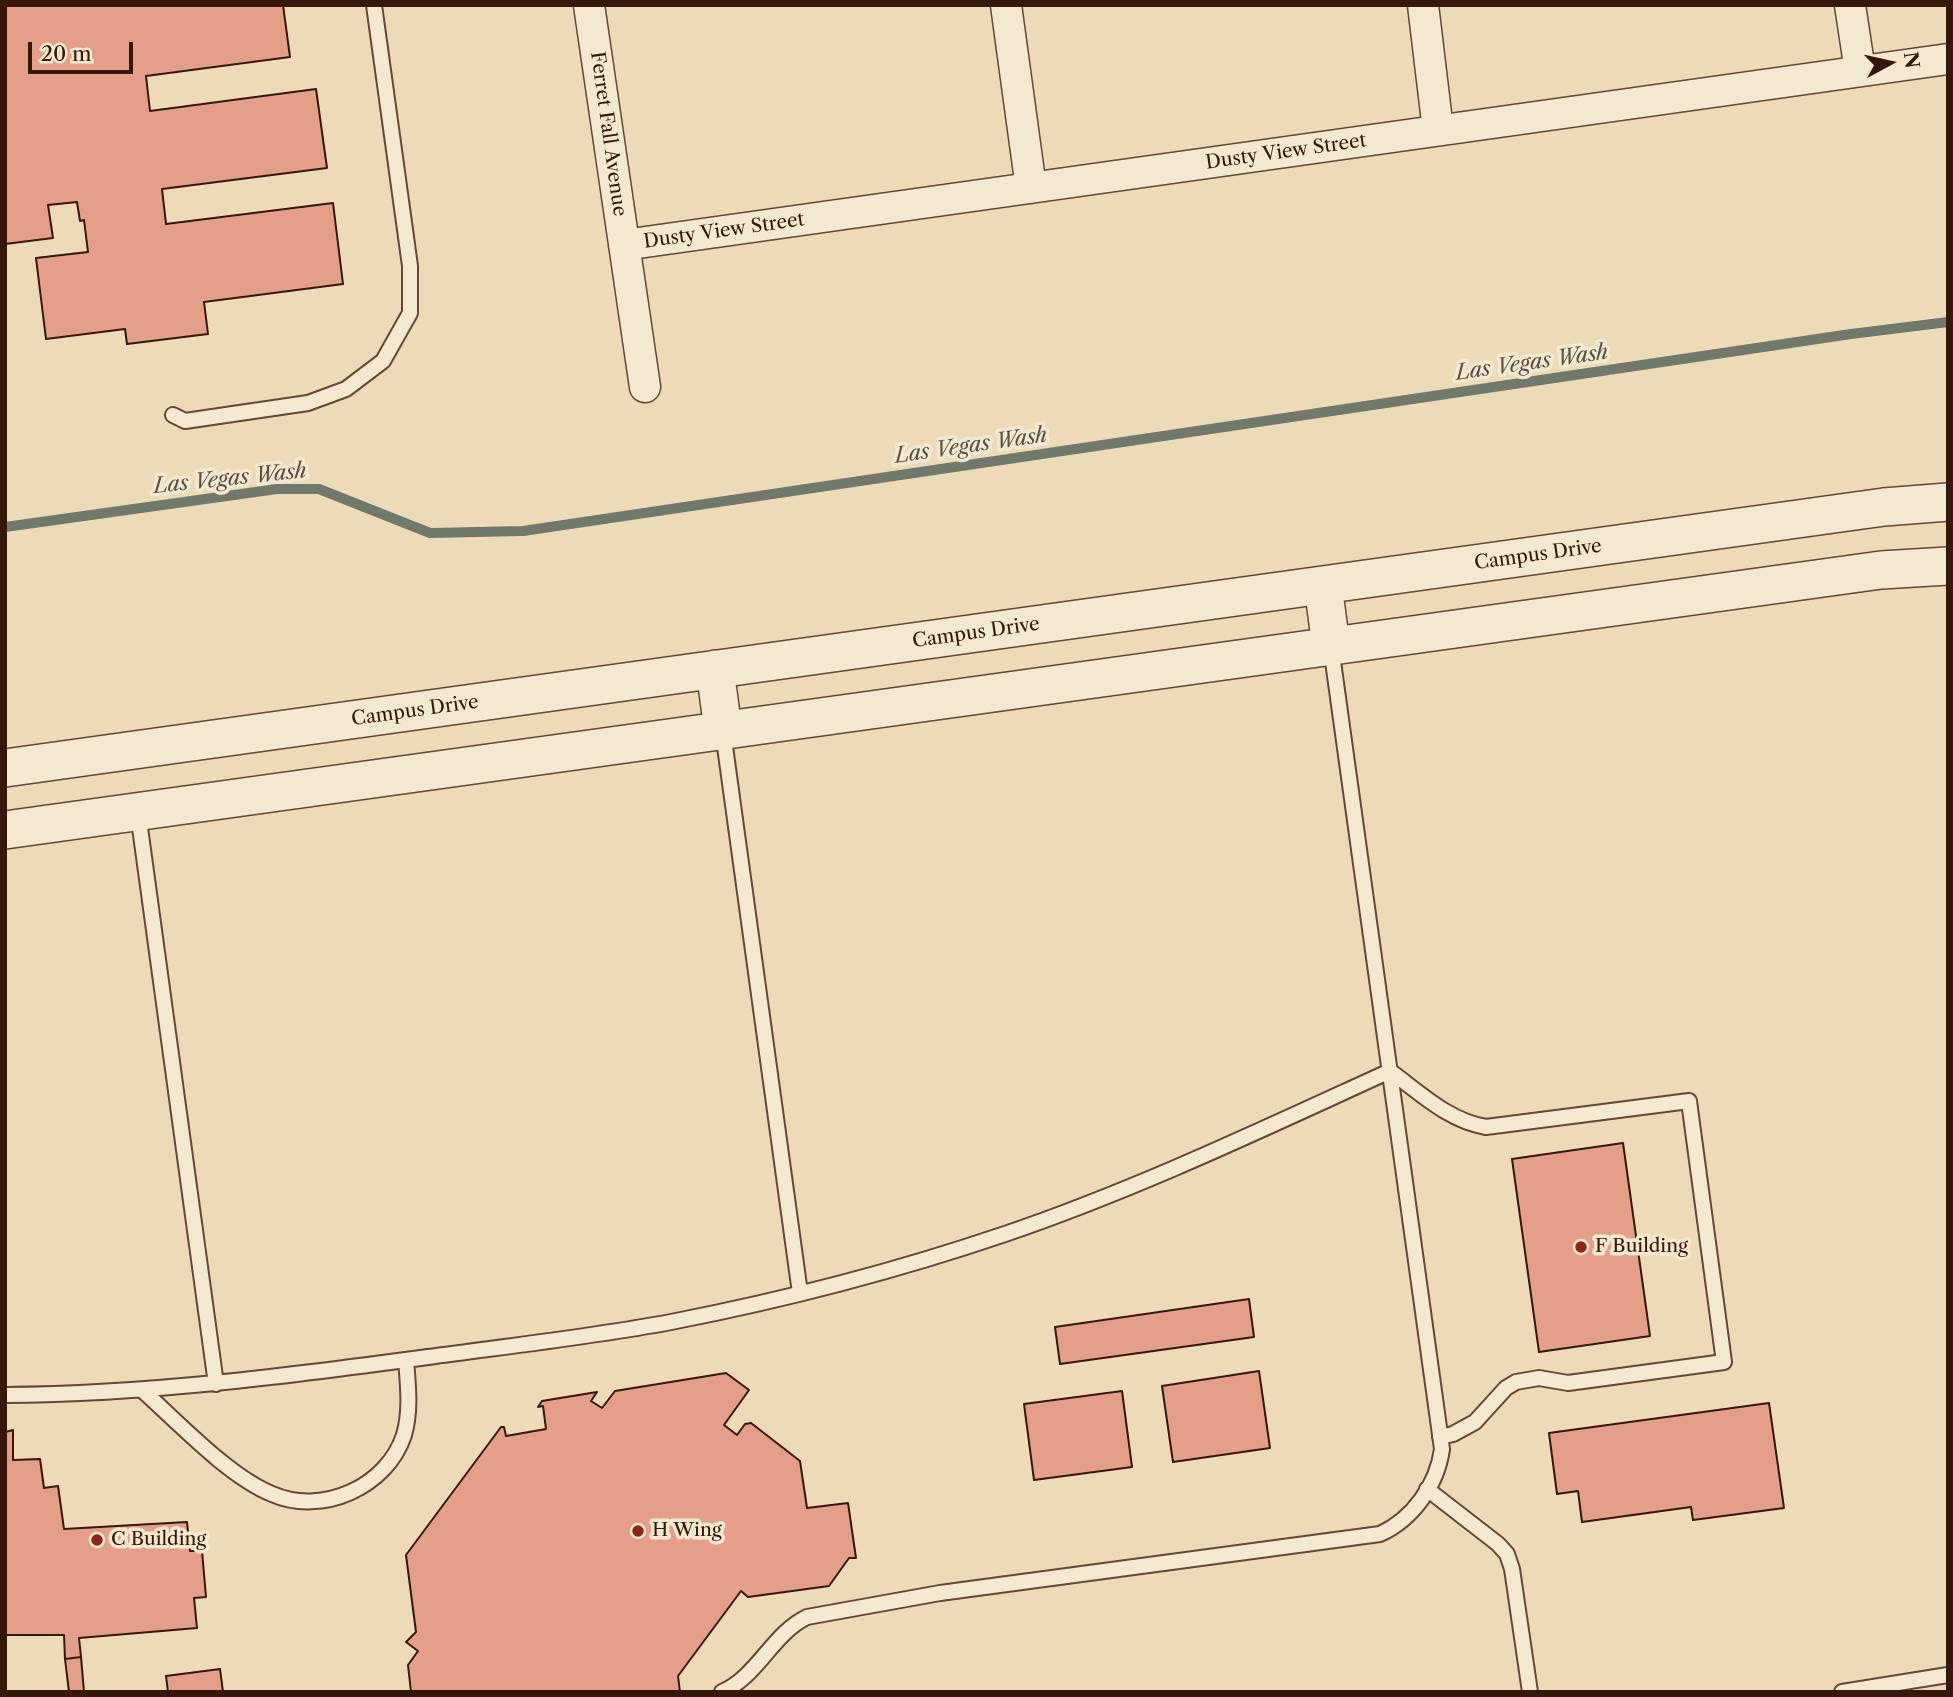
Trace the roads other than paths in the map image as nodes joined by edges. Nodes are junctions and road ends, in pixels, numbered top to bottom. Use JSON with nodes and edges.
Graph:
{"nodes":[{"id":1,"x":374,"y":5,"type":"edge"},
{"id":2,"x":589,"y":5,"type":"edge"},
{"id":3,"x":1006,"y":5,"type":"edge"},
{"id":4,"x":1423,"y":5,"type":"edge"},
{"id":5,"x":1850,"y":5,"type":"edge"},
{"id":6,"x":1948,"y":59,"type":"edge"},
{"id":7,"x":1860,"y":71,"type":"junction"},
{"id":8,"x":1438,"y":130,"type":"junction"},
{"id":9,"x":1031,"y":188,"type":"junction"},
{"id":10,"x":624,"y":245,"type":"junction"},
{"id":11,"x":645,"y":387,"type":"dead end"},
{"id":12,"x":173,"y":415,"type":"dead end"},
{"id":13,"x":1948,"y":502,"type":"edge"},
{"id":14,"x":1948,"y":566,"type":"edge"},
{"id":15,"x":1323,"y":585,"type":"junction"},
{"id":16,"x":1331,"y":646,"type":"junction"},
{"id":17,"x":715,"y":669,"type":"junction"},
{"id":18,"x":723,"y":730,"type":"junction"},
{"id":19,"x":5,"y":768,"type":"edge"},
{"id":20,"x":138,"y":812,"type":"junction"},
{"id":21,"x":5,"y":830,"type":"edge"},
{"id":22,"x":1390,"y":1071,"type":"junction"},
{"id":23,"x":800,"y":1293,"type":"junction"},
{"id":24,"x":406,"y":1360,"type":"junction"},
{"id":25,"x":216,"y":1384,"type":"junction"},
{"id":26,"x":142,"y":1390,"type":"junction"},
{"id":27,"x":5,"y":1395,"type":"edge"},
{"id":28,"x":1440,"y":1437,"type":"junction"},
{"id":29,"x":1427,"y":1489,"type":"junction"},
{"id":30,"x":1948,"y":1675,"type":"edge"},
{"id":31,"x":722,"y":1692,"type":"edge"},
{"id":32,"x":1530,"y":1692,"type":"edge"},
{"id":33,"x":1842,"y":1692,"type":"edge"}],
"edges":[{"from":1,"to":12,"type":"lane"},
{"from":2,"to":10,"type":"street","name":"Ferret Fall Avenue"},
{"from":3,"to":9,"type":"street"},
{"from":4,"to":8,"type":"street"},
{"from":5,"to":7,"type":"street"},
{"from":6,"to":7,"type":"street","name":"Dusty View Street"},
{"from":7,"to":8,"type":"street","name":"Dusty View Street"},
{"from":8,"to":9,"type":"street","name":"Dusty View Street"},
{"from":9,"to":10,"type":"street","name":"Dusty View Street"},
{"from":10,"to":11,"type":"street","name":"Ferret Fall Avenue"},
{"from":13,"to":15,"type":"street","name":"Campus Drive"},
{"from":14,"to":16,"type":"street"},
{"from":15,"to":16,"type":"street"},
{"from":15,"to":17,"type":"street","name":"Campus Drive"},
{"from":16,"to":18,"type":"street"},
{"from":16,"to":22,"type":"lane"},
{"from":17,"to":18,"type":"street"},
{"from":17,"to":19,"type":"street","name":"Campus Drive"},
{"from":18,"to":20,"type":"street"},
{"from":18,"to":23,"type":"lane"},
{"from":20,"to":21,"type":"street"},
{"from":20,"to":25,"type":"lane"},
{"from":22,"to":23,"type":"lane"},
{"from":22,"to":28,"type":"lane"},
{"from":22,"to":28,"type":"lane"},
{"from":23,"to":24,"type":"lane"},
{"from":24,"to":25,"type":"lane"},
{"from":24,"to":26,"type":"lane"},
{"from":25,"to":26,"type":"lane"},
{"from":26,"to":27,"type":"lane"},
{"from":28,"to":29,"type":"lane"},
{"from":29,"to":31,"type":"lane"},
{"from":29,"to":32,"type":"lane"},
{"from":30,"to":33,"type":"lane"}]}
